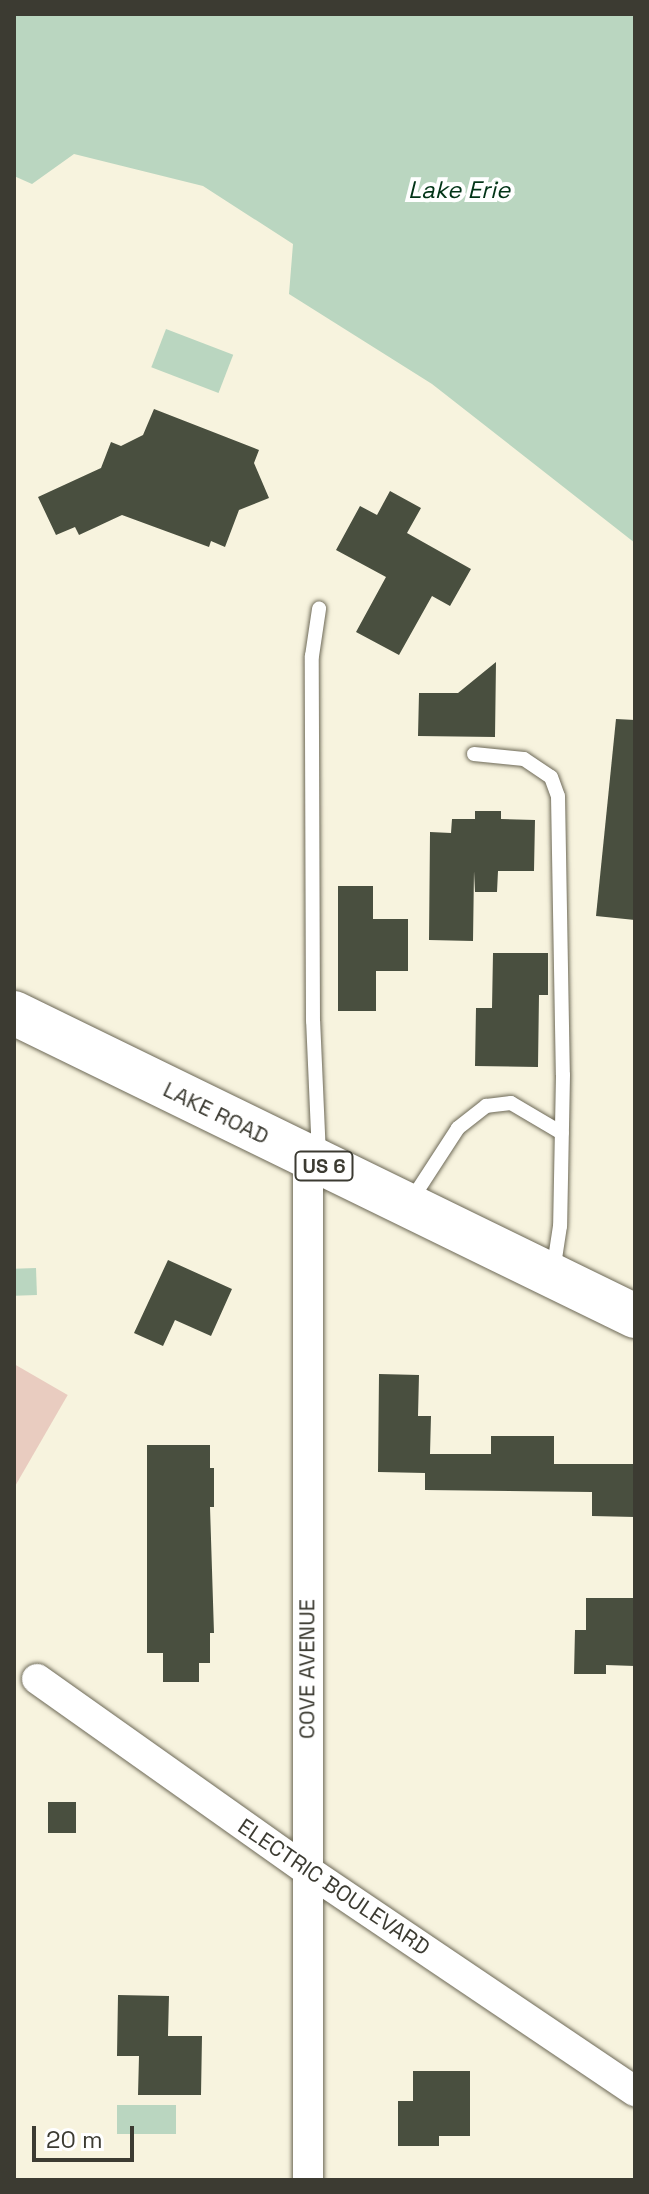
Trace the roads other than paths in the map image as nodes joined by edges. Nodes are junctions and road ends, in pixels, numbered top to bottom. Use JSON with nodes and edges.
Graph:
{"nodes":[{"id":1,"x":319,"y":609,"type":"dead end"},
{"id":2,"x":474,"y":754,"type":"dead end"},
{"id":3,"x":14,"y":1013,"type":"edge"},
{"id":4,"x":562,"y":1133,"type":"junction"},
{"id":5,"x":313,"y":1161,"type":"junction"},
{"id":6,"x":407,"y":1206,"type":"junction"},
{"id":7,"x":553,"y":1276,"type":"junction"},
{"id":8,"x":635,"y":1316,"type":"edge"},
{"id":9,"x":37,"y":1679,"type":"dead end"},
{"id":10,"x":307,"y":1870,"type":"junction"},
{"id":11,"x":635,"y":2091,"type":"edge"},
{"id":12,"x":308,"y":2180,"type":"edge"}],
"edges":[{"from":1,"to":5,"type":"lane"},
{"from":2,"to":4,"type":"lane"},
{"from":3,"to":5,"type":"main road","name":"LAKE ROAD","number":"US 6"},
{"from":4,"to":6,"type":"lane"},
{"from":4,"to":7,"type":"lane"},
{"from":5,"to":6,"type":"main road","name":"LAKE ROAD","number":"US 6"},
{"from":5,"to":10,"type":"street","name":"COVE AVENUE"},
{"from":6,"to":7,"type":"main road","name":"LAKE ROAD","number":"US 6"},
{"from":7,"to":8,"type":"main road","name":"LAKE ROAD","number":"US 6"},
{"from":9,"to":10,"type":"street","name":"ELECTRIC BOULEVARD"},
{"from":10,"to":11,"type":"street","name":"ELECTRIC BOULEVARD"},
{"from":10,"to":12,"type":"street","name":"COVE AVENUE"}]}
